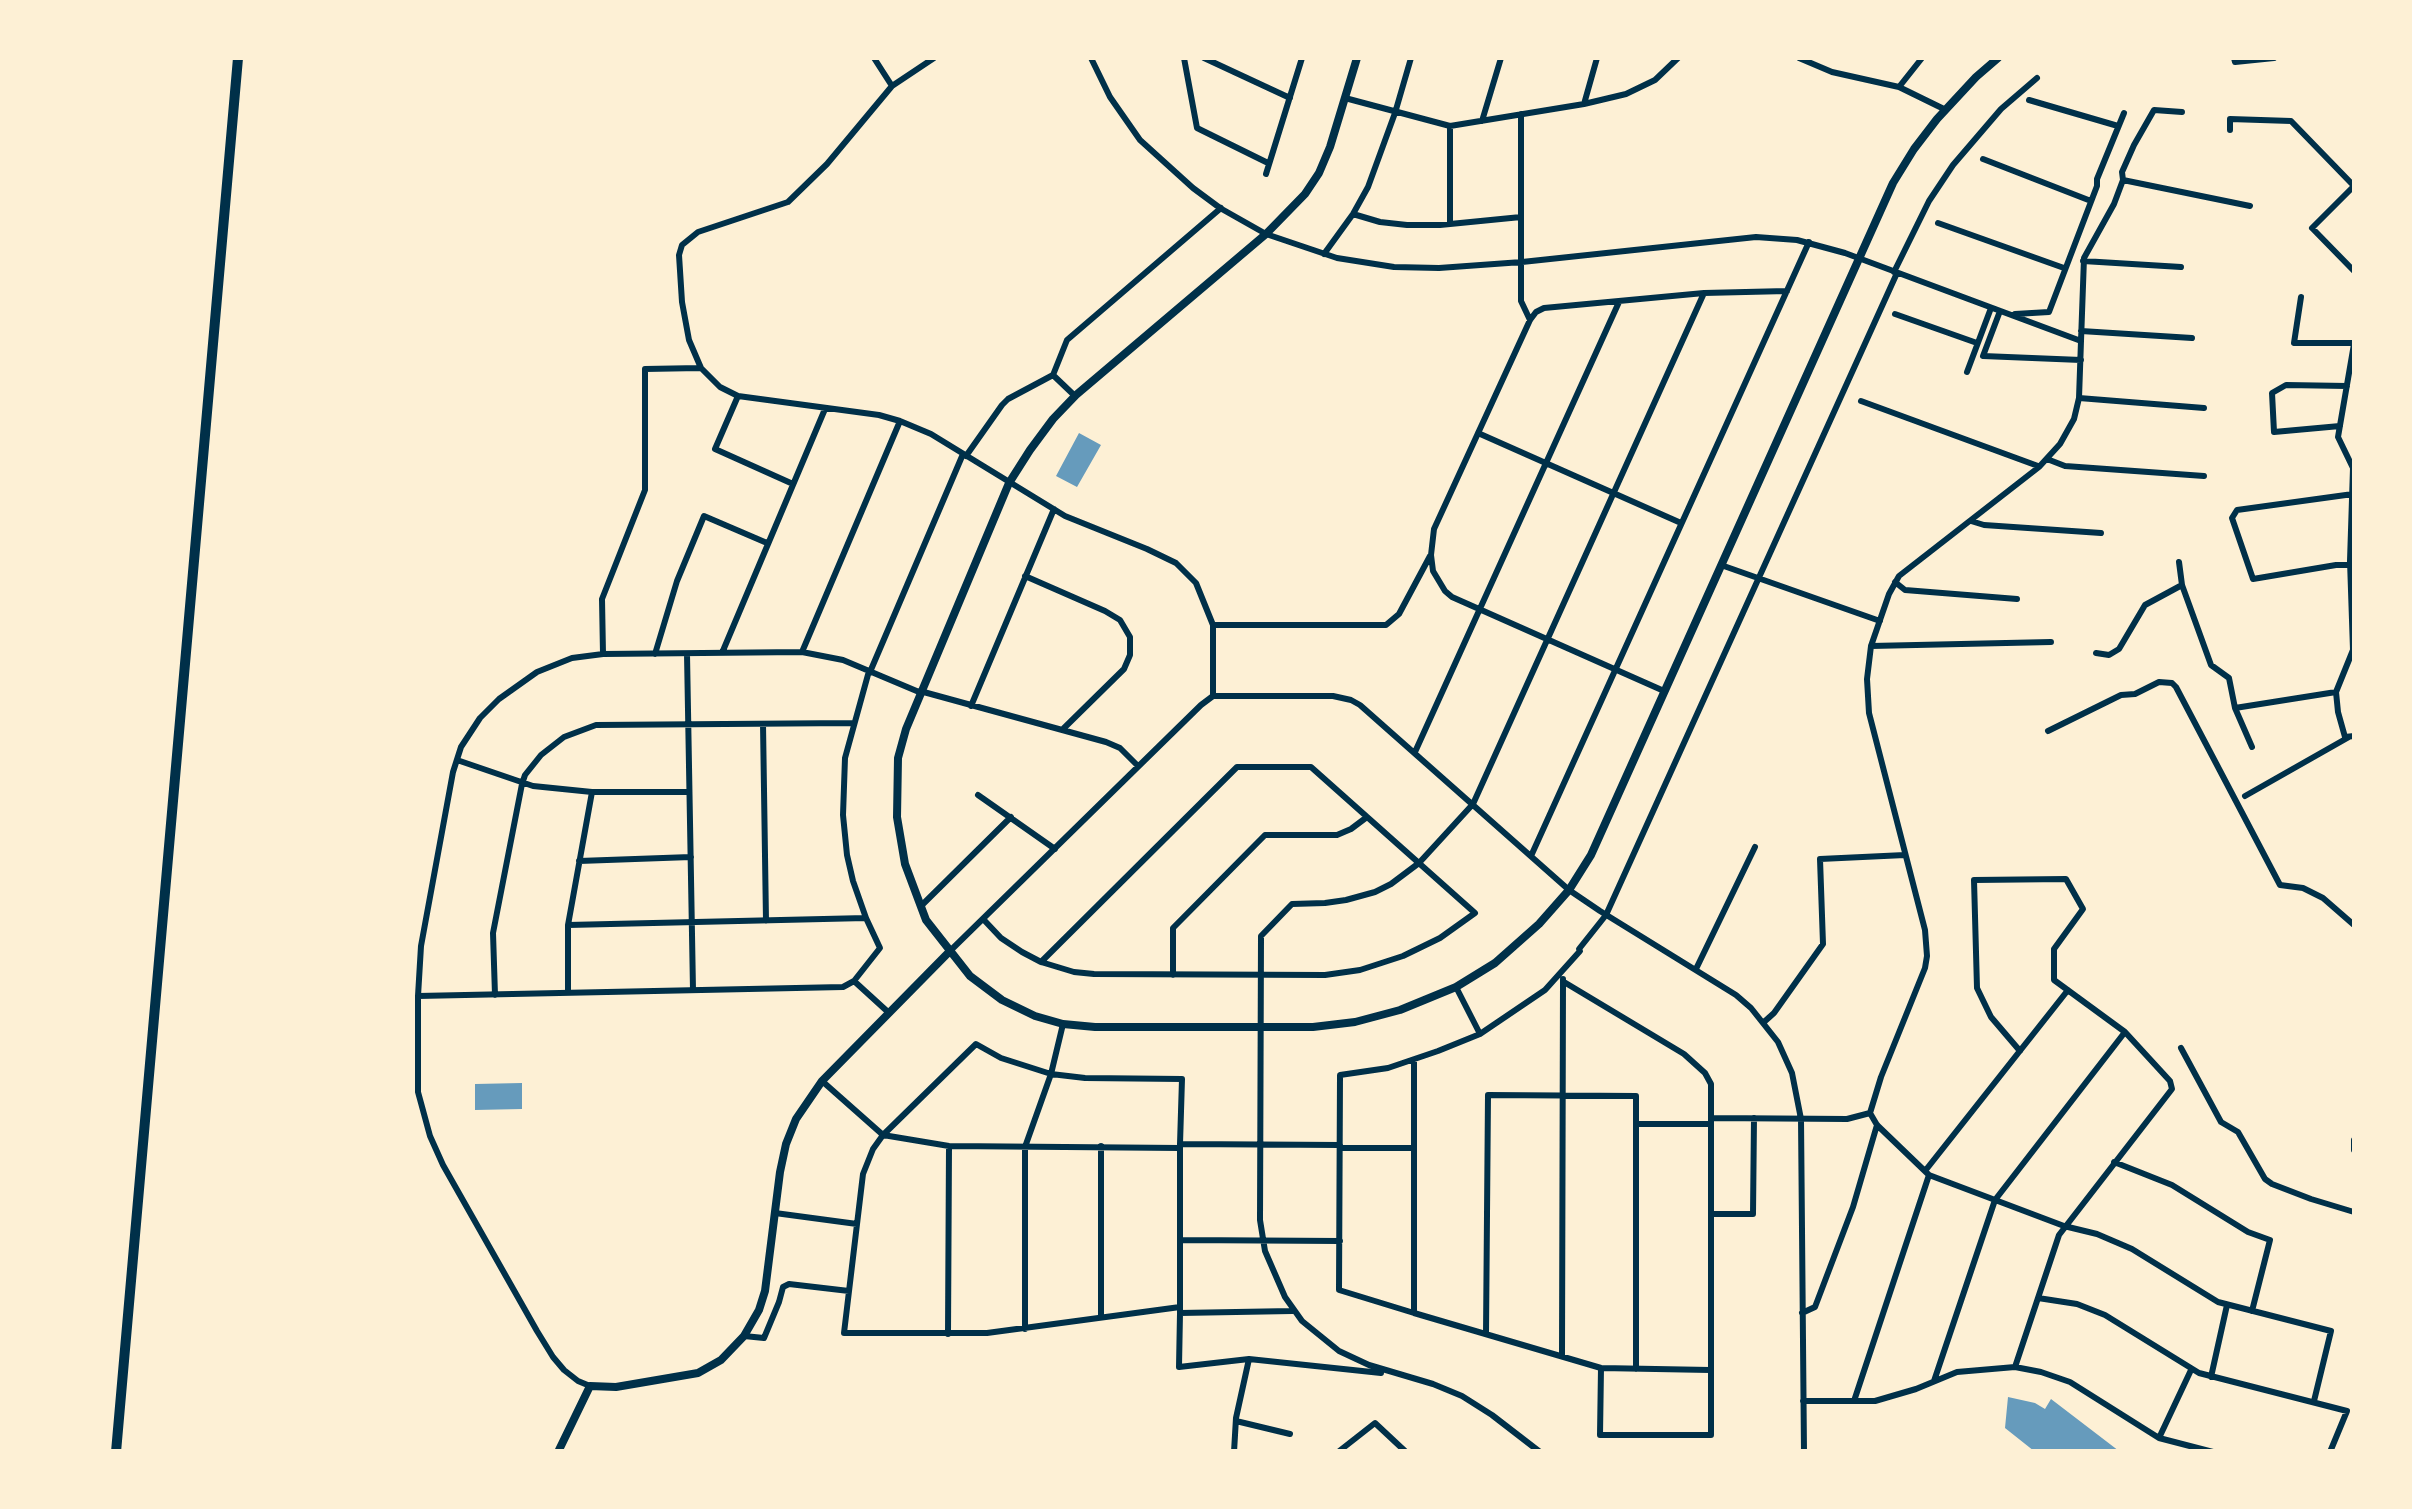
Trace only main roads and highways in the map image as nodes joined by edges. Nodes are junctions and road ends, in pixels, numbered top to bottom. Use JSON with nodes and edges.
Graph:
{"nodes":[{"id":1,"x":238,"y":58,"type":"edge"},
{"id":2,"x":116,"y":1452,"type":"edge"}],
"edges":[{"from":1,"to":2,"type":"highway"}]}
